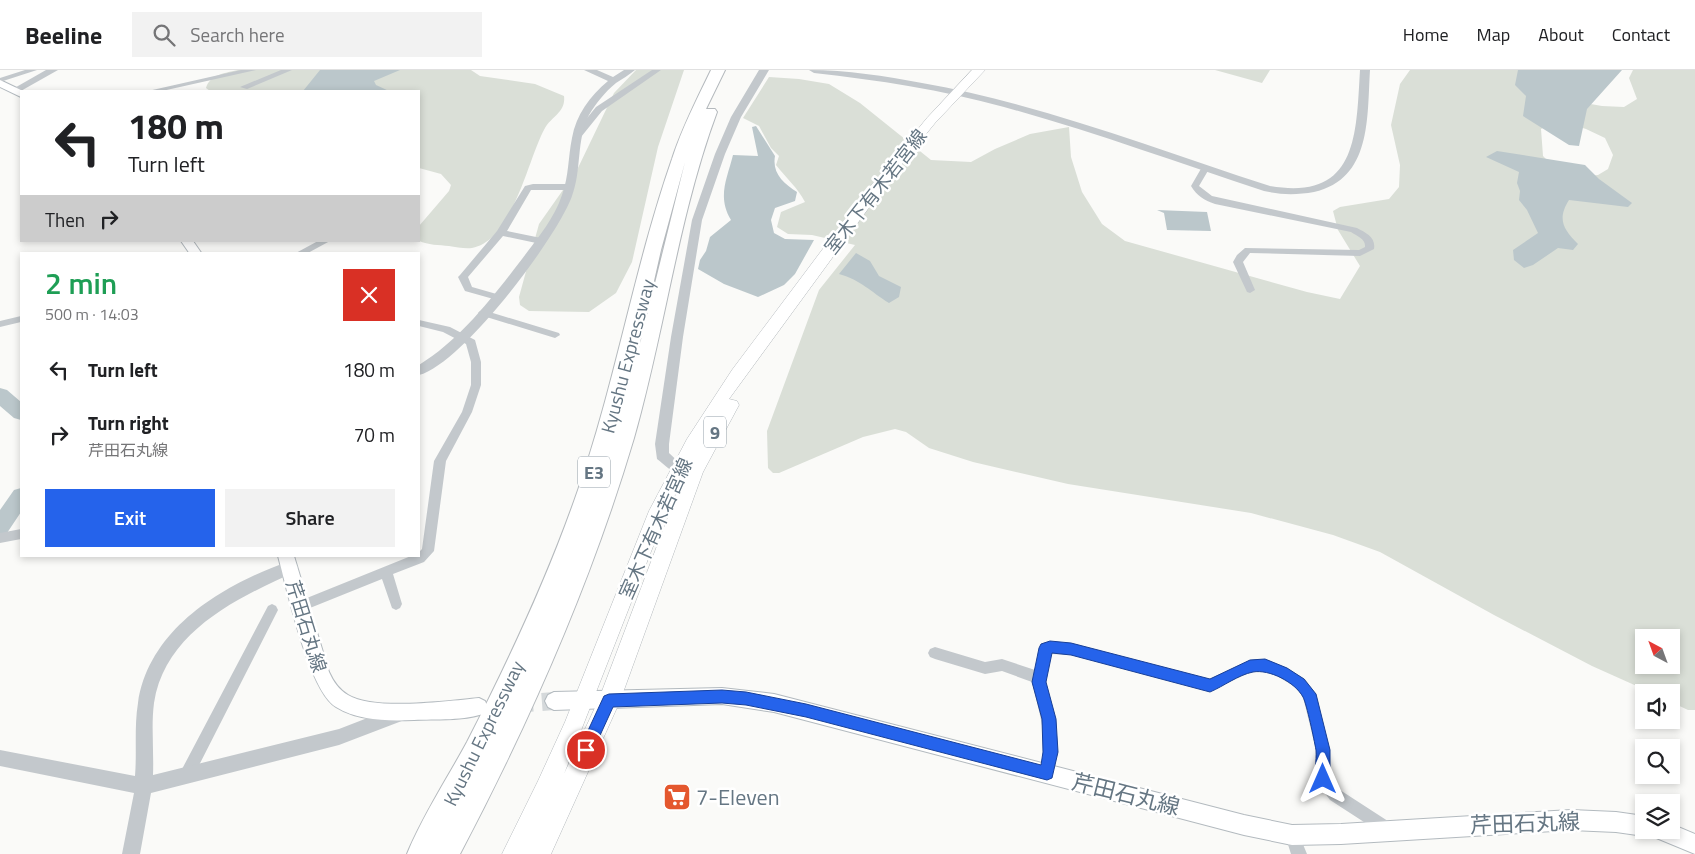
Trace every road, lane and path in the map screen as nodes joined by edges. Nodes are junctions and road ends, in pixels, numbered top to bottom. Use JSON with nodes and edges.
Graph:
{"nodes":[{"id":1,"x":33,"y":70,"type":"edge"},
{"id":2,"x":50,"y":70,"type":"edge"},
{"id":3,"x":252,"y":70,"type":"edge"},
{"id":4,"x":288,"y":70,"type":"edge"},
{"id":5,"x":589,"y":70,"type":"edge"},
{"id":6,"x":630,"y":70,"type":"edge"},
{"id":7,"x":657,"y":70,"type":"edge"},
{"id":8,"x":718,"y":70,"type":"edge"},
{"id":9,"x":730,"y":70,"type":"edge"},
{"id":10,"x":764,"y":70,"type":"edge"},
{"id":11,"x":814,"y":70,"type":"edge"},
{"id":12,"x":979,"y":70,"type":"edge"},
{"id":13,"x":992,"y":70,"type":"edge"},
{"id":14,"x":1365,"y":70,"type":"edge"},
{"id":15,"x":613,"y":80,"type":"junction"},
{"id":16,"x":0,"y":81,"type":"edge"},
{"id":17,"x":244,"y":87,"type":"dead end"},
{"id":18,"x":22,"y":90,"type":"edge"},
{"id":19,"x":157,"y":90,"type":"edge"},
{"id":20,"x":19,"y":92,"type":"edge"},
{"id":21,"x":962,"y":94,"type":"junction"},
{"id":22,"x":578,"y":135,"type":"junction"},
{"id":23,"x":1205,"y":169,"type":"junction"},
{"id":24,"x":569,"y":187,"type":"junction"},
{"id":25,"x":502,"y":233,"type":"junction"},
{"id":26,"x":541,"y":241,"type":"junction"},
{"id":27,"x":324,"y":242,"type":"edge"},
{"id":28,"x":302,"y":252,"type":"edge"},
{"id":29,"x":1250,"y":290,"type":"dead end"},
{"id":30,"x":497,"y":297,"type":"junction"},
{"id":31,"x":483,"y":313,"type":"junction"},
{"id":32,"x":20,"y":319,"type":"edge"},
{"id":33,"x":420,"y":323,"type":"edge"},
{"id":34,"x":0,"y":324,"type":"edge"},
{"id":35,"x":555,"y":335,"type":"dead end"},
{"id":36,"x":464,"y":337,"type":"junction"},
{"id":37,"x":420,"y":370,"type":"edge"},
{"id":38,"x":678,"y":468,"type":"junction"},
{"id":39,"x":20,"y":534,"type":"edge"},
{"id":40,"x":0,"y":538,"type":"edge"},
{"id":41,"x":288,"y":562,"type":"edge"},
{"id":42,"x":386,"y":572,"type":"junction"},
{"id":43,"x":396,"y":604,"type":"dead end"},
{"id":44,"x":301,"y":606,"type":"junction"},
{"id":45,"x":272,"y":610,"type":"dead end"},
{"id":46,"x":935,"y":653,"type":"dead end"},
{"id":47,"x":1040,"y":678,"type":"junction"},
{"id":48,"x":584,"y":700,"type":"junction"},
{"id":49,"x":554,"y":701,"type":"tunnel mouth"},
{"id":50,"x":609,"y":701,"type":"junction"},
{"id":51,"x":479,"y":707,"type":"dead end"},
{"id":52,"x":407,"y":711,"type":"junction"},
{"id":53,"x":0,"y":758,"type":"edge"},
{"id":54,"x":1047,"y":773,"type":"junction"},
{"id":55,"x":186,"y":776,"type":"junction"},
{"id":56,"x":143,"y":786,"type":"junction"},
{"id":57,"x":1635,"y":825,"type":"edge"},
{"id":58,"x":1390,"y":831,"type":"junction"},
{"id":59,"x":1292,"y":835,"type":"junction"},
{"id":60,"x":1680,"y":838,"type":"edge"},
{"id":61,"x":1695,"y":844,"type":"edge"},
{"id":62,"x":130,"y":854,"type":"edge"},
{"id":63,"x":420,"y":854,"type":"edge"},
{"id":64,"x":446,"y":854,"type":"edge"},
{"id":65,"x":514,"y":854,"type":"edge"},
{"id":66,"x":539,"y":854,"type":"edge"},
{"id":67,"x":1299,"y":854,"type":"edge"}],
"edges":[{"from":1,"to":16,"type":"street"},
{"from":2,"to":18,"type":"street"},
{"from":3,"to":19,"type":"street"},
{"from":4,"to":17,"type":"street"},
{"from":5,"to":15,"type":"street"},
{"from":6,"to":15,"type":"street"},
{"from":7,"to":22,"type":"street"},
{"from":8,"to":63,"type":"highway","name":"Kyushu Expressway","number":"E3"},
{"from":9,"to":64,"type":"highway","name":"Kyushu Expressway","number":"E3"},
{"from":10,"to":38,"type":"street"},
{"from":11,"to":21,"type":"street"},
{"from":12,"to":21,"type":"main road","name":"室木下有木若宮線","number":"9"},
{"from":13,"to":21,"type":"main road","name":"室木下有木若宮線","number":"9"},
{"from":14,"to":23,"type":"street"},
{"from":15,"to":22,"type":"street"},
{"from":16,"to":20,"type":"main road"},
{"from":21,"to":23,"type":"street"},
{"from":21,"to":38,"type":"main road","name":"室木下有木若宮線","number":"9"},
{"from":21,"to":50,"type":"main road","name":"室木下有木若宮線","number":"9"},
{"from":22,"to":24,"type":"street"},
{"from":23,"to":29,"type":"street"},
{"from":24,"to":25,"type":"street"},
{"from":24,"to":26,"type":"street"},
{"from":25,"to":26,"type":"street"},
{"from":25,"to":30,"type":"street"},
{"from":26,"to":30,"type":"street"},
{"from":27,"to":28,"type":"street"},
{"from":30,"to":31,"type":"street"},
{"from":31,"to":35,"type":"street"},
{"from":31,"to":36,"type":"street"},
{"from":32,"to":34,"type":"street"},
{"from":33,"to":36,"type":"street"},
{"from":36,"to":37,"type":"street"},
{"from":36,"to":42,"type":"street"},
{"from":38,"to":48,"type":"main road","name":"室木下有木若宮線","number":"9"},
{"from":39,"to":40,"type":"street"},
{"from":41,"to":44,"type":"main road","name":"芹田石丸線"},
{"from":41,"to":56,"type":"street"},
{"from":42,"to":43,"type":"street"},
{"from":42,"to":44,"type":"street"},
{"from":44,"to":52,"type":"main road","name":"芹田石丸線"},
{"from":45,"to":55,"type":"street"},
{"from":46,"to":47,"type":"street"},
{"from":47,"to":54,"type":"street"},
{"from":47,"to":58,"type":"street"},
{"from":48,"to":49,"type":"main road","name":"芹田石丸線"},
{"from":48,"to":50,"type":"main road","name":"芹田石丸線"},
{"from":48,"to":65,"type":"main road","name":"室木下有木若宮線","number":"9"},
{"from":50,"to":54,"type":"main road","name":"芹田石丸線"},
{"from":50,"to":66,"type":"main road","name":"室木下有木若宮線","number":"9"},
{"from":51,"to":52,"type":"main road","name":"芹田石丸線"},
{"from":52,"to":55,"type":"street"},
{"from":53,"to":56,"type":"street"},
{"from":54,"to":59,"type":"main road","name":"芹田石丸線"},
{"from":55,"to":56,"type":"street"},
{"from":56,"to":62,"type":"street"},
{"from":57,"to":58,"type":"main road","name":"芹田石丸線"},
{"from":58,"to":59,"type":"main road","name":"芹田石丸線"},
{"from":59,"to":67,"type":"street"},
{"from":60,"to":61,"type":"main road"}]}
